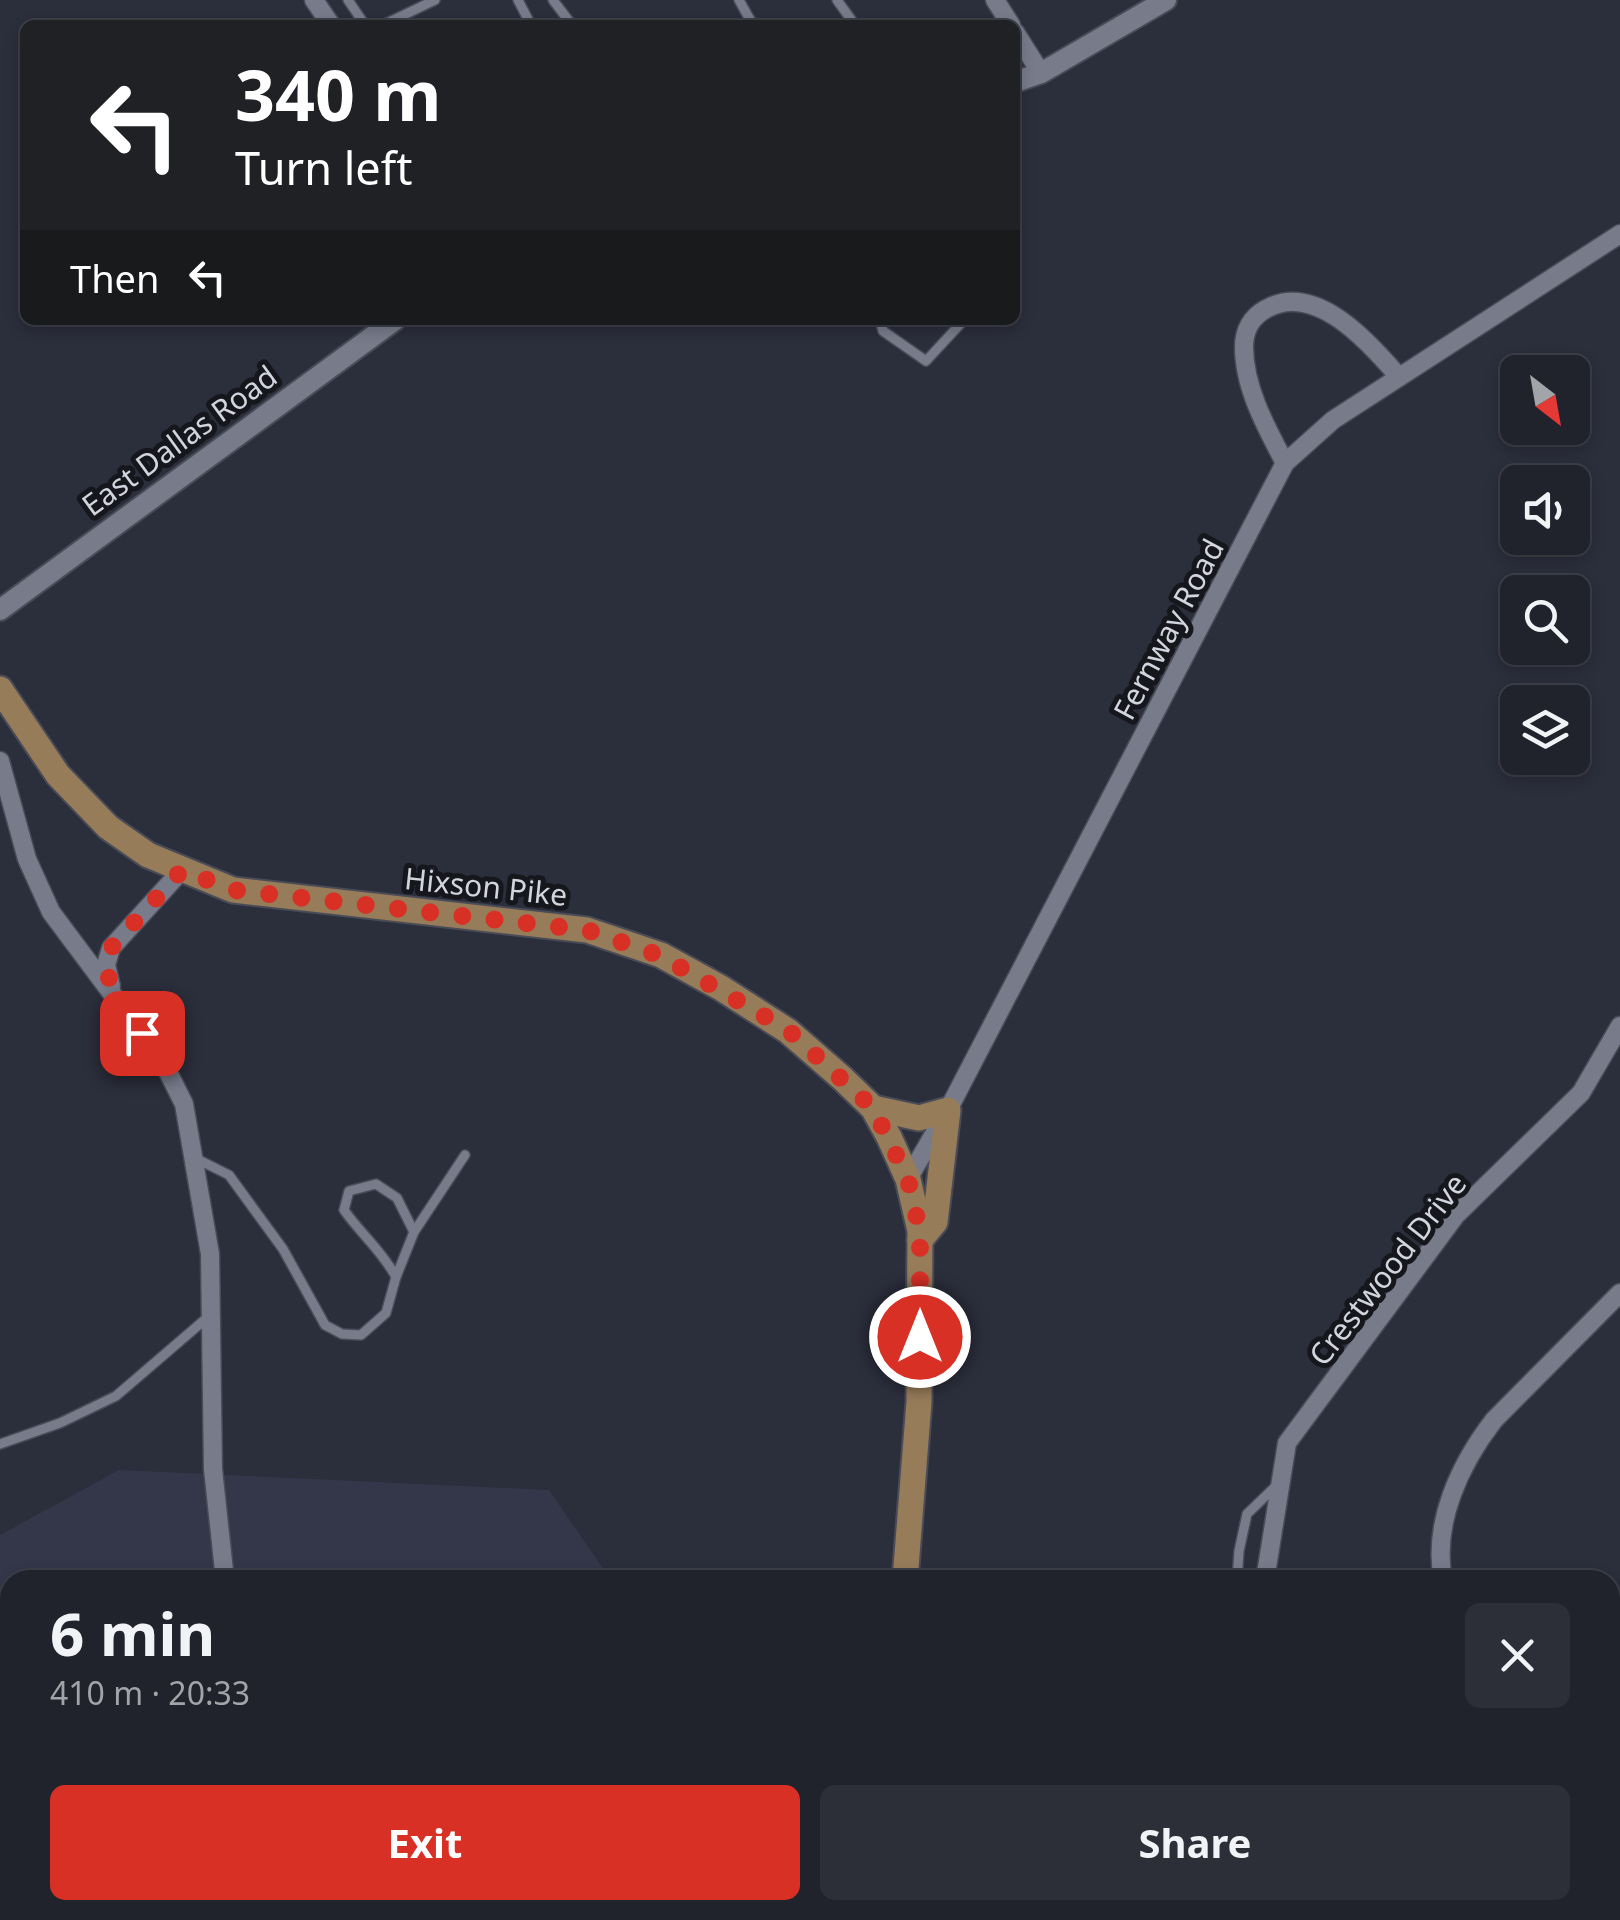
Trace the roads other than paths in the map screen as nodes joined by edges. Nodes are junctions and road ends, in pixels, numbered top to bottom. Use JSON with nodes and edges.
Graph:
{"nodes":[{"id":1,"x":434,"y":0,"type":"edge"},
{"id":2,"x":553,"y":0,"type":"edge"},
{"id":3,"x":1166,"y":0,"type":"edge"},
{"id":4,"x":392,"y":20,"type":"edge"},
{"id":5,"x":568,"y":20,"type":"edge"},
{"id":6,"x":1020,"y":40,"type":"edge"},
{"id":7,"x":1040,"y":73,"type":"junction"},
{"id":8,"x":1020,"y":80,"type":"edge"},
{"id":9,"x":1620,"y":234,"type":"edge"},
{"id":10,"x":388,"y":325,"type":"edge"},
{"id":11,"x":881,"y":325,"type":"edge"},
{"id":12,"x":959,"y":325,"type":"edge"},
{"id":13,"x":1399,"y":378,"type":"junction"},
{"id":14,"x":1286,"y":464,"type":"junction"},
{"id":15,"x":0,"y":610,"type":"edge"},
{"id":16,"x":0,"y":688,"type":"edge"},
{"id":17,"x":0,"y":761,"type":"edge"},
{"id":18,"x":182,"y":870,"type":"junction"},
{"id":19,"x":112,"y":991,"type":"junction"},
{"id":20,"x":1620,"y":1026,"type":"edge"},
{"id":21,"x":873,"y":1108,"type":"junction"},
{"id":22,"x":948,"y":1110,"type":"junction"},
{"id":23,"x":465,"y":1156,"type":"dead end"},
{"id":24,"x":195,"y":1158,"type":"junction"},
{"id":25,"x":908,"y":1179,"type":"junction"},
{"id":26,"x":414,"y":1232,"type":"junction"},
{"id":27,"x":920,"y":1240,"type":"junction"},
{"id":28,"x":396,"y":1277,"type":"junction"},
{"id":29,"x":1620,"y":1293,"type":"edge"},
{"id":30,"x":210,"y":1316,"type":"junction"},
{"id":31,"x":0,"y":1444,"type":"edge"},
{"id":32,"x":1282,"y":1480,"type":"junction"},
{"id":33,"x":224,"y":1570,"type":"edge"},
{"id":34,"x":906,"y":1570,"type":"edge"},
{"id":35,"x":1238,"y":1570,"type":"edge"},
{"id":36,"x":1268,"y":1570,"type":"edge"},
{"id":37,"x":1442,"y":1570,"type":"edge"}],
"edges":[{"from":1,"to":4,"type":"lane"},
{"from":2,"to":5,"type":"lane"},
{"from":3,"to":7,"type":"street"},
{"from":6,"to":7,"type":"street"},
{"from":7,"to":8,"type":"street"},
{"from":9,"to":13,"type":"street","name":"Fernway Road"},
{"from":10,"to":15,"type":"street","name":"East Dallas Road"},
{"from":11,"to":12,"type":"lane"},
{"from":13,"to":14,"type":"street","name":"Fernway Road"},
{"from":13,"to":14,"type":"street"},
{"from":14,"to":22,"type":"street","name":"Fernway Road"},
{"from":16,"to":18,"type":"main road","name":"Hixson Pike"},
{"from":17,"to":19,"type":"street"},
{"from":18,"to":19,"type":"street"},
{"from":18,"to":21,"type":"main road","name":"Hixson Pike"},
{"from":19,"to":24,"type":"street"},
{"from":20,"to":32,"type":"street","name":"Crestwood Drive"},
{"from":21,"to":22,"type":"main road"},
{"from":21,"to":25,"type":"main road","name":"Hixson Pike"},
{"from":22,"to":25,"type":"street","name":"Fernway Road"},
{"from":22,"to":27,"type":"main road"},
{"from":23,"to":26,"type":"lane"},
{"from":24,"to":28,"type":"lane"},
{"from":24,"to":30,"type":"street"},
{"from":25,"to":27,"type":"main road","name":"Hixson Pike"},
{"from":26,"to":28,"type":"lane"},
{"from":26,"to":28,"type":"lane"},
{"from":27,"to":34,"type":"main road","name":"Hixson Pike"},
{"from":29,"to":37,"type":"street"},
{"from":30,"to":31,"type":"lane"},
{"from":30,"to":33,"type":"street"},
{"from":32,"to":35,"type":"lane"},
{"from":32,"to":36,"type":"street","name":"Crestwood Drive"}]}
